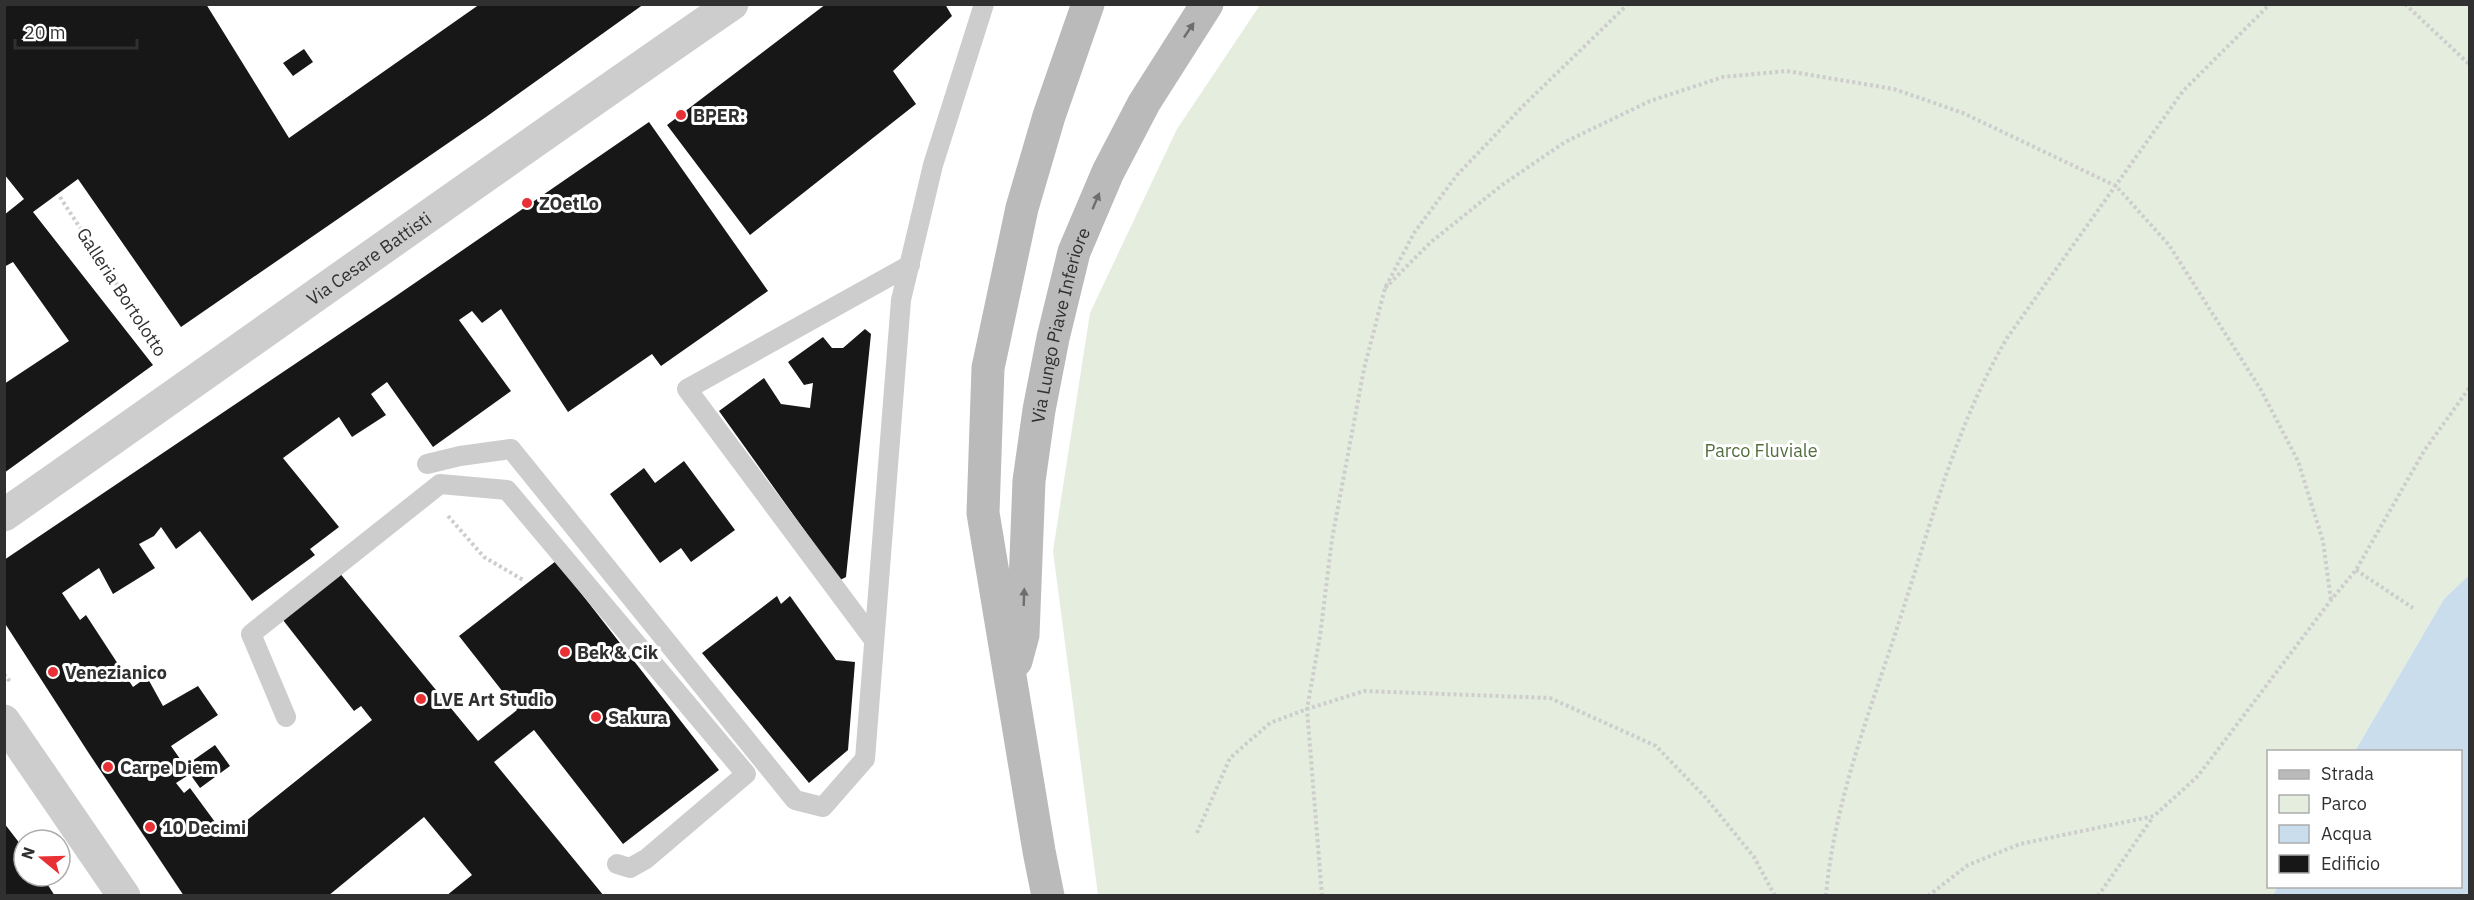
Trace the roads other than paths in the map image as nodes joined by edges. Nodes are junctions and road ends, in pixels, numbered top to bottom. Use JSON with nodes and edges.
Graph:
{"nodes":[{"id":1,"x":732,"y":4,"type":"edge"},
{"id":2,"x":984,"y":4,"type":"edge"},
{"id":3,"x":1088,"y":4,"type":"edge"},
{"id":4,"x":1207,"y":4,"type":"edge"},
{"id":5,"x":910,"y":265,"type":"junction"},
{"id":6,"x":427,"y":464,"type":"dead end"},
{"id":7,"x":4,"y":515,"type":"edge"},
{"id":8,"x":874,"y":640,"type":"junction"},
{"id":9,"x":1010,"y":674,"type":"junction"},
{"id":10,"x":286,"y":717,"type":"dead end"},
{"id":11,"x":4,"y":721,"type":"edge"},
{"id":12,"x":617,"y":864,"type":"dead end"},
{"id":13,"x":124,"y":896,"type":"edge"},
{"id":14,"x":1048,"y":896,"type":"edge"}],
"edges":[{"from":1,"to":7,"type":"street","name":"Via Cesare Battisti"},
{"from":2,"to":5,"type":"lane"},
{"from":3,"to":9,"type":"main road"},
{"from":9,"to":4,"type":"main road","name":"Via Lungo Piave Inferiore","one_way":true},
{"from":5,"to":8,"type":"lane"},
{"from":5,"to":8,"type":"lane"},
{"from":6,"to":8,"type":"lane"},
{"from":9,"to":14,"type":"main road"},
{"from":10,"to":12,"type":"lane"},
{"from":11,"to":13,"type":"street"}]}
